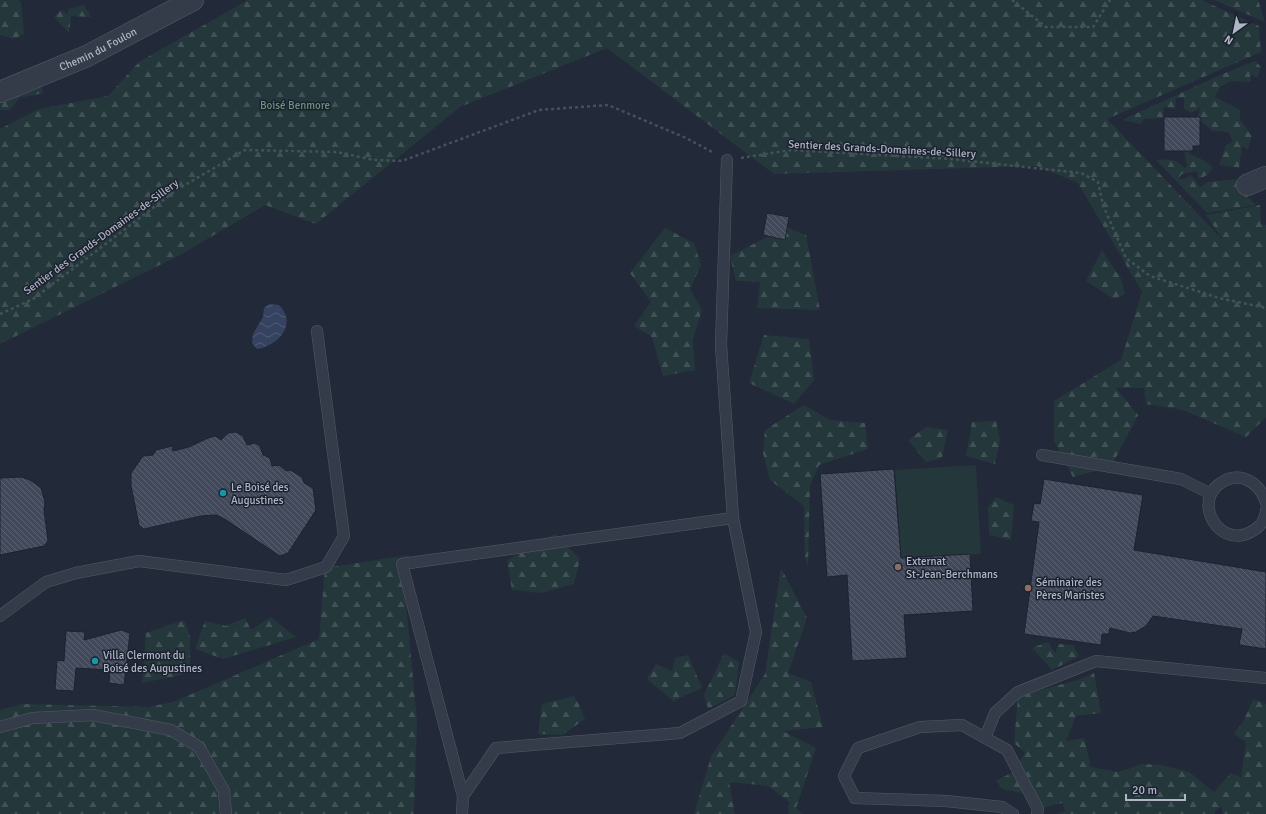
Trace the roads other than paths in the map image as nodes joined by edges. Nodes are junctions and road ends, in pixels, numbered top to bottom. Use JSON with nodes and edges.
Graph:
{"nodes":[{"id":1,"x":193,"y":0,"type":"edge"},
{"id":2,"x":0,"y":92,"type":"edge"},
{"id":3,"x":728,"y":160,"type":"road end"},
{"id":4,"x":1266,"y":177,"type":"edge"},
{"id":5,"x":1247,"y":185,"type":"dead end"},
{"id":6,"x":317,"y":331,"type":"dead end"},
{"id":7,"x":1042,"y":455,"type":"dead end"},
{"id":8,"x":1211,"y":494,"type":"junction"},
{"id":9,"x":1266,"y":503,"type":"edge"},
{"id":10,"x":1266,"y":510,"type":"edge"},
{"id":11,"x":733,"y":518,"type":"junction"},
{"id":12,"x":1261,"y":530,"type":"edge"},
{"id":13,"x":0,"y":616,"type":"edge"},
{"id":14,"x":1266,"y":678,"type":"edge"},
{"id":15,"x":0,"y":727,"type":"edge"},
{"id":16,"x":985,"y":738,"type":"junction"},
{"id":17,"x":463,"y":796,"type":"junction"},
{"id":18,"x":226,"y":814,"type":"edge"},
{"id":19,"x":462,"y":814,"type":"edge"},
{"id":20,"x":1013,"y":814,"type":"edge"},
{"id":21,"x":1038,"y":814,"type":"edge"}],
"edges":[{"from":1,"to":2,"type":"street","name":"Chemin du Foulon"},
{"from":3,"to":11,"type":"lane"},
{"from":4,"to":5,"type":"street"},
{"from":6,"to":13,"type":"lane"},
{"from":7,"to":8,"type":"lane"},
{"from":8,"to":9,"type":"lane"},
{"from":8,"to":12,"type":"lane"},
{"from":10,"to":12,"type":"lane"},
{"from":11,"to":17,"type":"lane"},
{"from":11,"to":17,"type":"lane"},
{"from":14,"to":16,"type":"lane"},
{"from":15,"to":18,"type":"lane"},
{"from":16,"to":20,"type":"lane"},
{"from":16,"to":21,"type":"lane"},
{"from":17,"to":19,"type":"lane"}]}
